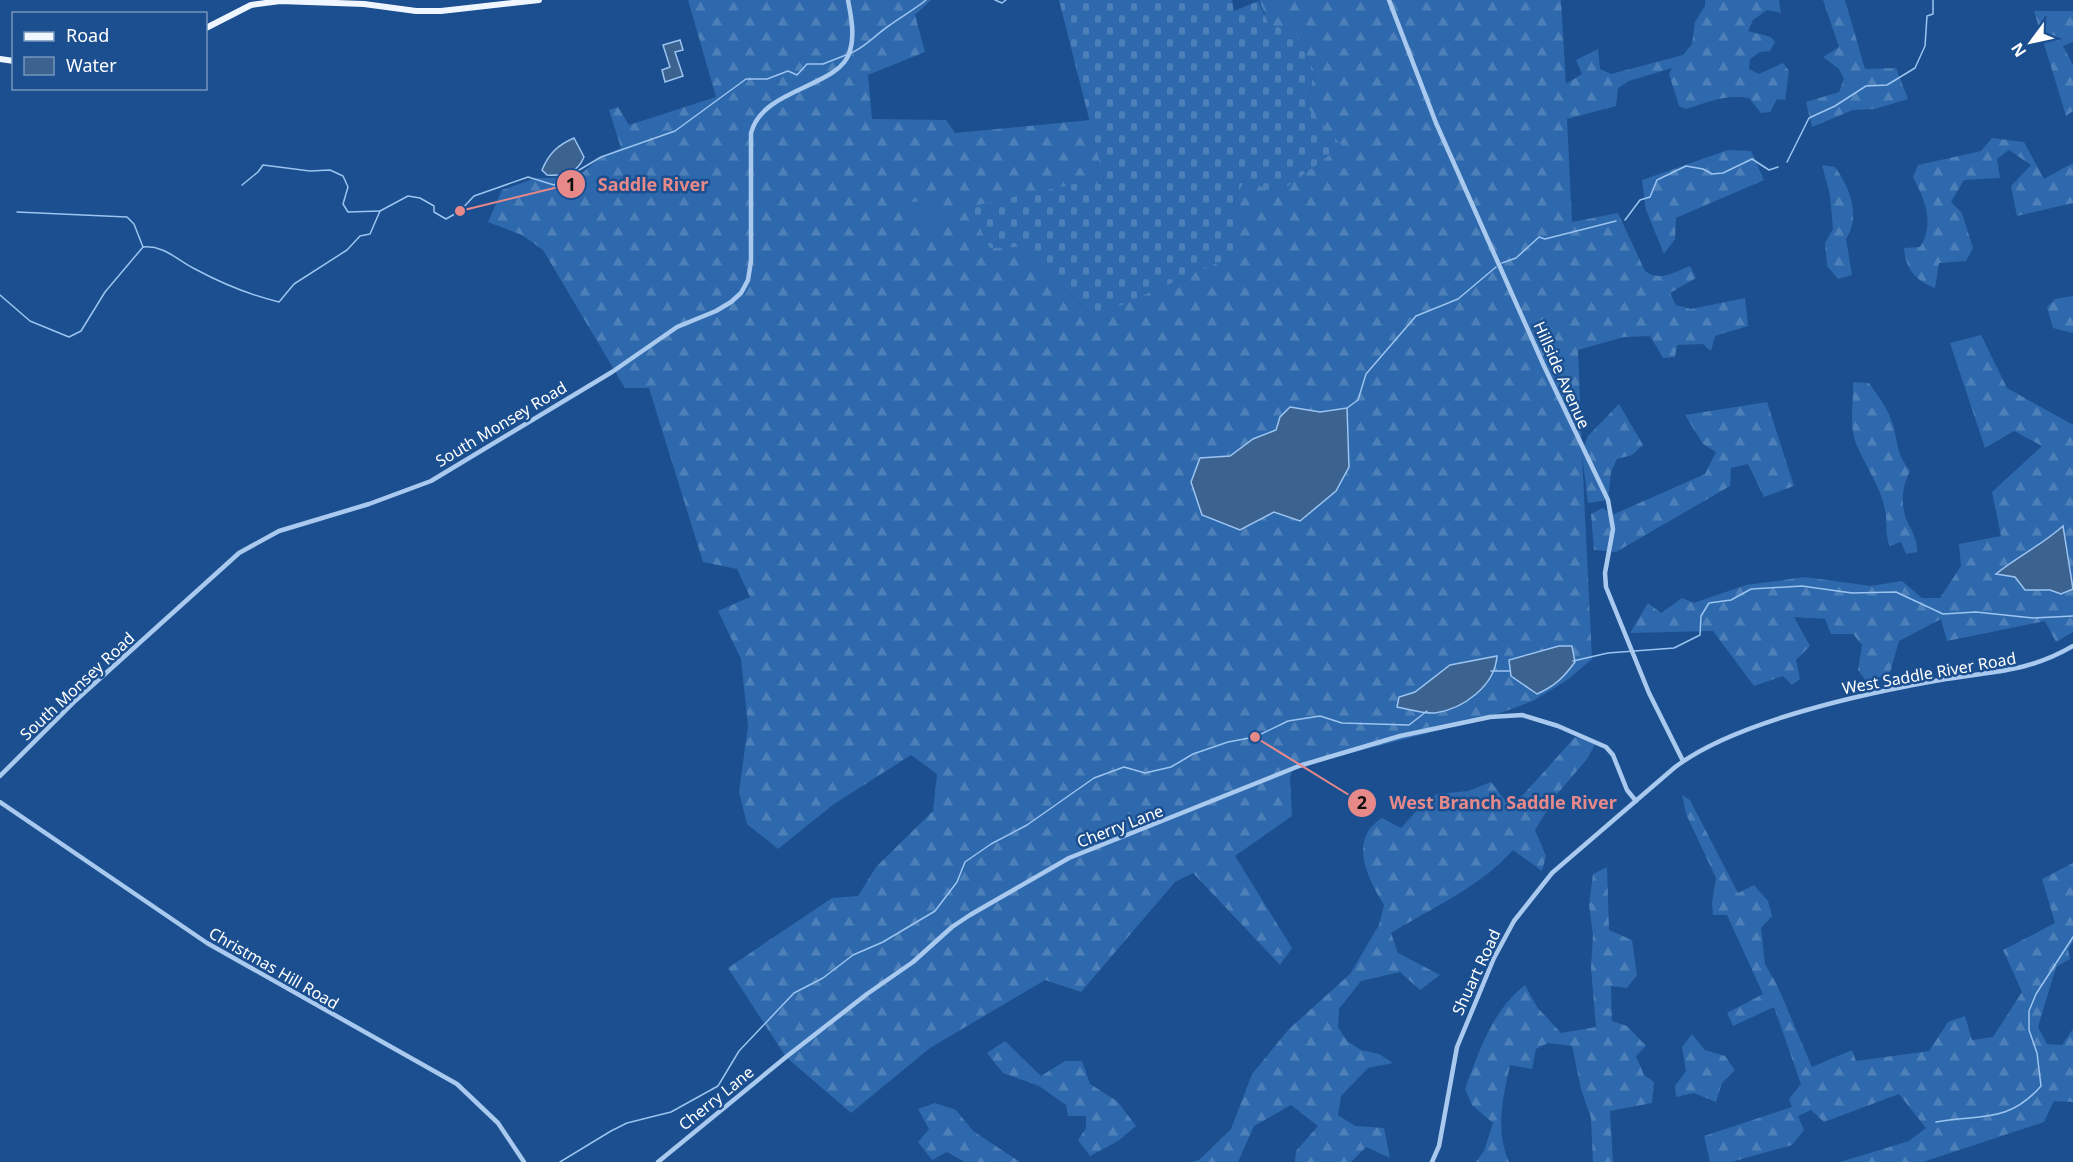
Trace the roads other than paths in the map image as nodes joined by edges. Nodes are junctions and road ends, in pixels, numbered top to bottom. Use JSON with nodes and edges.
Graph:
{"nodes":[{"id":1,"x":539,"y":0,"type":"edge"},
{"id":2,"x":848,"y":0,"type":"edge"},
{"id":3,"x":1389,"y":0,"type":"edge"},
{"id":4,"x":207,"y":27,"type":"edge"},
{"id":5,"x":2073,"y":646,"type":"edge"},
{"id":6,"x":1683,"y":761,"type":"junction"},
{"id":7,"x":0,"y":776,"type":"edge"},
{"id":8,"x":1636,"y":801,"type":"junction"},
{"id":9,"x":0,"y":802,"type":"edge"},
{"id":10,"x":1606,"y":828,"type":"joint"},
{"id":11,"x":524,"y":1162,"type":"edge"},
{"id":12,"x":658,"y":1162,"type":"edge"},
{"id":13,"x":1432,"y":1162,"type":"edge"}],
"edges":[{"from":1,"to":4,"type":"main road"},
{"from":2,"to":7,"type":"street","name":"South Monsey Road"},
{"from":3,"to":6,"type":"street","name":"Hillside Avenue"},
{"from":5,"to":6,"type":"street","name":"West Saddle River Road"},
{"from":6,"to":8,"type":"street","name":"West Saddle River Road"},
{"from":8,"to":10,"type":"street","name":"West Saddle River Road"},
{"from":8,"to":12,"type":"street","name":"Cherry Lane"},
{"from":9,"to":11,"type":"street","name":"Christmas Hill Road"},
{"from":10,"to":13,"type":"street","name":"Shuart Road"}]}
